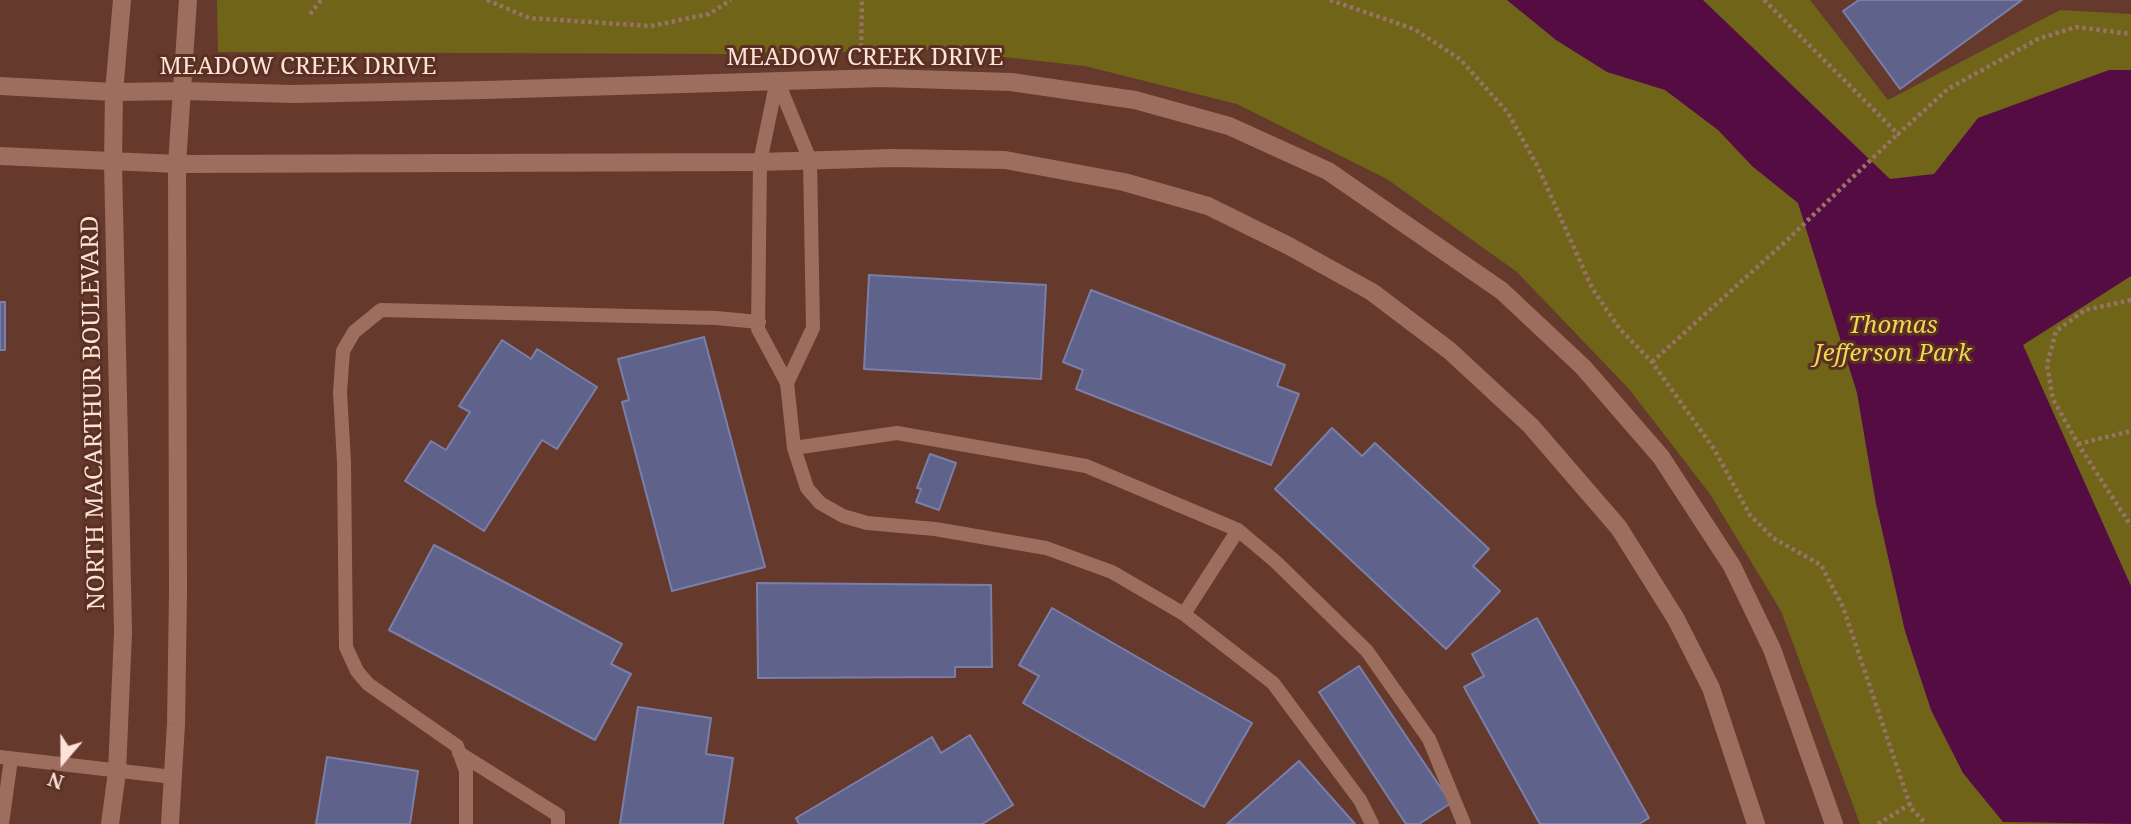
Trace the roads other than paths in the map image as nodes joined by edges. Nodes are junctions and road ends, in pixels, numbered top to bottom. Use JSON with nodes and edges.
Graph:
{"nodes":[{"id":1,"x":122,"y":0,"type":"edge"},
{"id":2,"x":188,"y":0,"type":"edge"},
{"id":3,"x":777,"y":80,"type":"junction"},
{"id":4,"x":0,"y":86,"type":"edge"},
{"id":5,"x":184,"y":91,"type":"junction"},
{"id":6,"x":114,"y":92,"type":"junction"},
{"id":7,"x":0,"y":156,"type":"edge"},
{"id":8,"x":810,"y":160,"type":"junction"},
{"id":9,"x":113,"y":162,"type":"junction"},
{"id":10,"x":760,"y":162,"type":"junction"},
{"id":11,"x":177,"y":164,"type":"junction"},
{"id":12,"x":759,"y":323,"type":"junction"},
{"id":13,"x":787,"y":383,"type":"junction"},
{"id":14,"x":794,"y":448,"type":"junction"},
{"id":15,"x":1238,"y":530,"type":"junction"},
{"id":16,"x":1184,"y":614,"type":"junction"},
{"id":17,"x":459,"y":753,"type":"junction"},
{"id":18,"x":6,"y":758,"type":"edge"},
{"id":19,"x":117,"y":772,"type":"junction"},
{"id":20,"x":173,"y":778,"type":"junction"},
{"id":21,"x":2,"y":824,"type":"edge"},
{"id":22,"x":110,"y":824,"type":"edge"},
{"id":23,"x":170,"y":824,"type":"edge"},
{"id":24,"x":466,"y":824,"type":"edge"},
{"id":25,"x":558,"y":824,"type":"edge"},
{"id":26,"x":1372,"y":824,"type":"edge"},
{"id":27,"x":1464,"y":824,"type":"edge"},
{"id":28,"x":1756,"y":824,"type":"edge"},
{"id":29,"x":1834,"y":824,"type":"edge"}],
"edges":[{"from":1,"to":6,"type":"street","name":"NORTH MACARTHUR BOULEVARD"},
{"from":2,"to":5,"type":"street"},
{"from":3,"to":5,"type":"street","name":"MEADOW CREEK DRIVE"},
{"from":3,"to":8,"type":"lane"},
{"from":3,"to":10,"type":"lane"},
{"from":3,"to":29,"type":"street","name":"MEADOW CREEK DRIVE"},
{"from":4,"to":6,"type":"street","name":"MEADOW CREEK DRIVE"},
{"from":5,"to":6,"type":"street","name":"MEADOW CREEK DRIVE"},
{"from":5,"to":11,"type":"street"},
{"from":6,"to":9,"type":"street","name":"NORTH MACARTHUR BOULEVARD"},
{"from":7,"to":9,"type":"street"},
{"from":8,"to":10,"type":"street"},
{"from":8,"to":13,"type":"lane"},
{"from":8,"to":28,"type":"street"},
{"from":9,"to":11,"type":"street"},
{"from":9,"to":19,"type":"street","name":"NORTH MACARTHUR BOULEVARD"},
{"from":10,"to":11,"type":"street"},
{"from":10,"to":12,"type":"lane"},
{"from":11,"to":20,"type":"street"},
{"from":12,"to":13,"type":"lane"},
{"from":12,"to":17,"type":"lane"},
{"from":13,"to":14,"type":"lane"},
{"from":14,"to":15,"type":"lane"},
{"from":14,"to":16,"type":"lane"},
{"from":15,"to":16,"type":"lane"},
{"from":15,"to":27,"type":"lane"},
{"from":16,"to":26,"type":"lane"},
{"from":17,"to":24,"type":"lane"},
{"from":17,"to":25,"type":"lane"},
{"from":18,"to":19,"type":"lane"},
{"from":18,"to":21,"type":"lane"},
{"from":19,"to":20,"type":"lane"},
{"from":19,"to":22,"type":"street","name":"NORTH MACARTHUR BOULEVARD"},
{"from":20,"to":23,"type":"street"}]}
